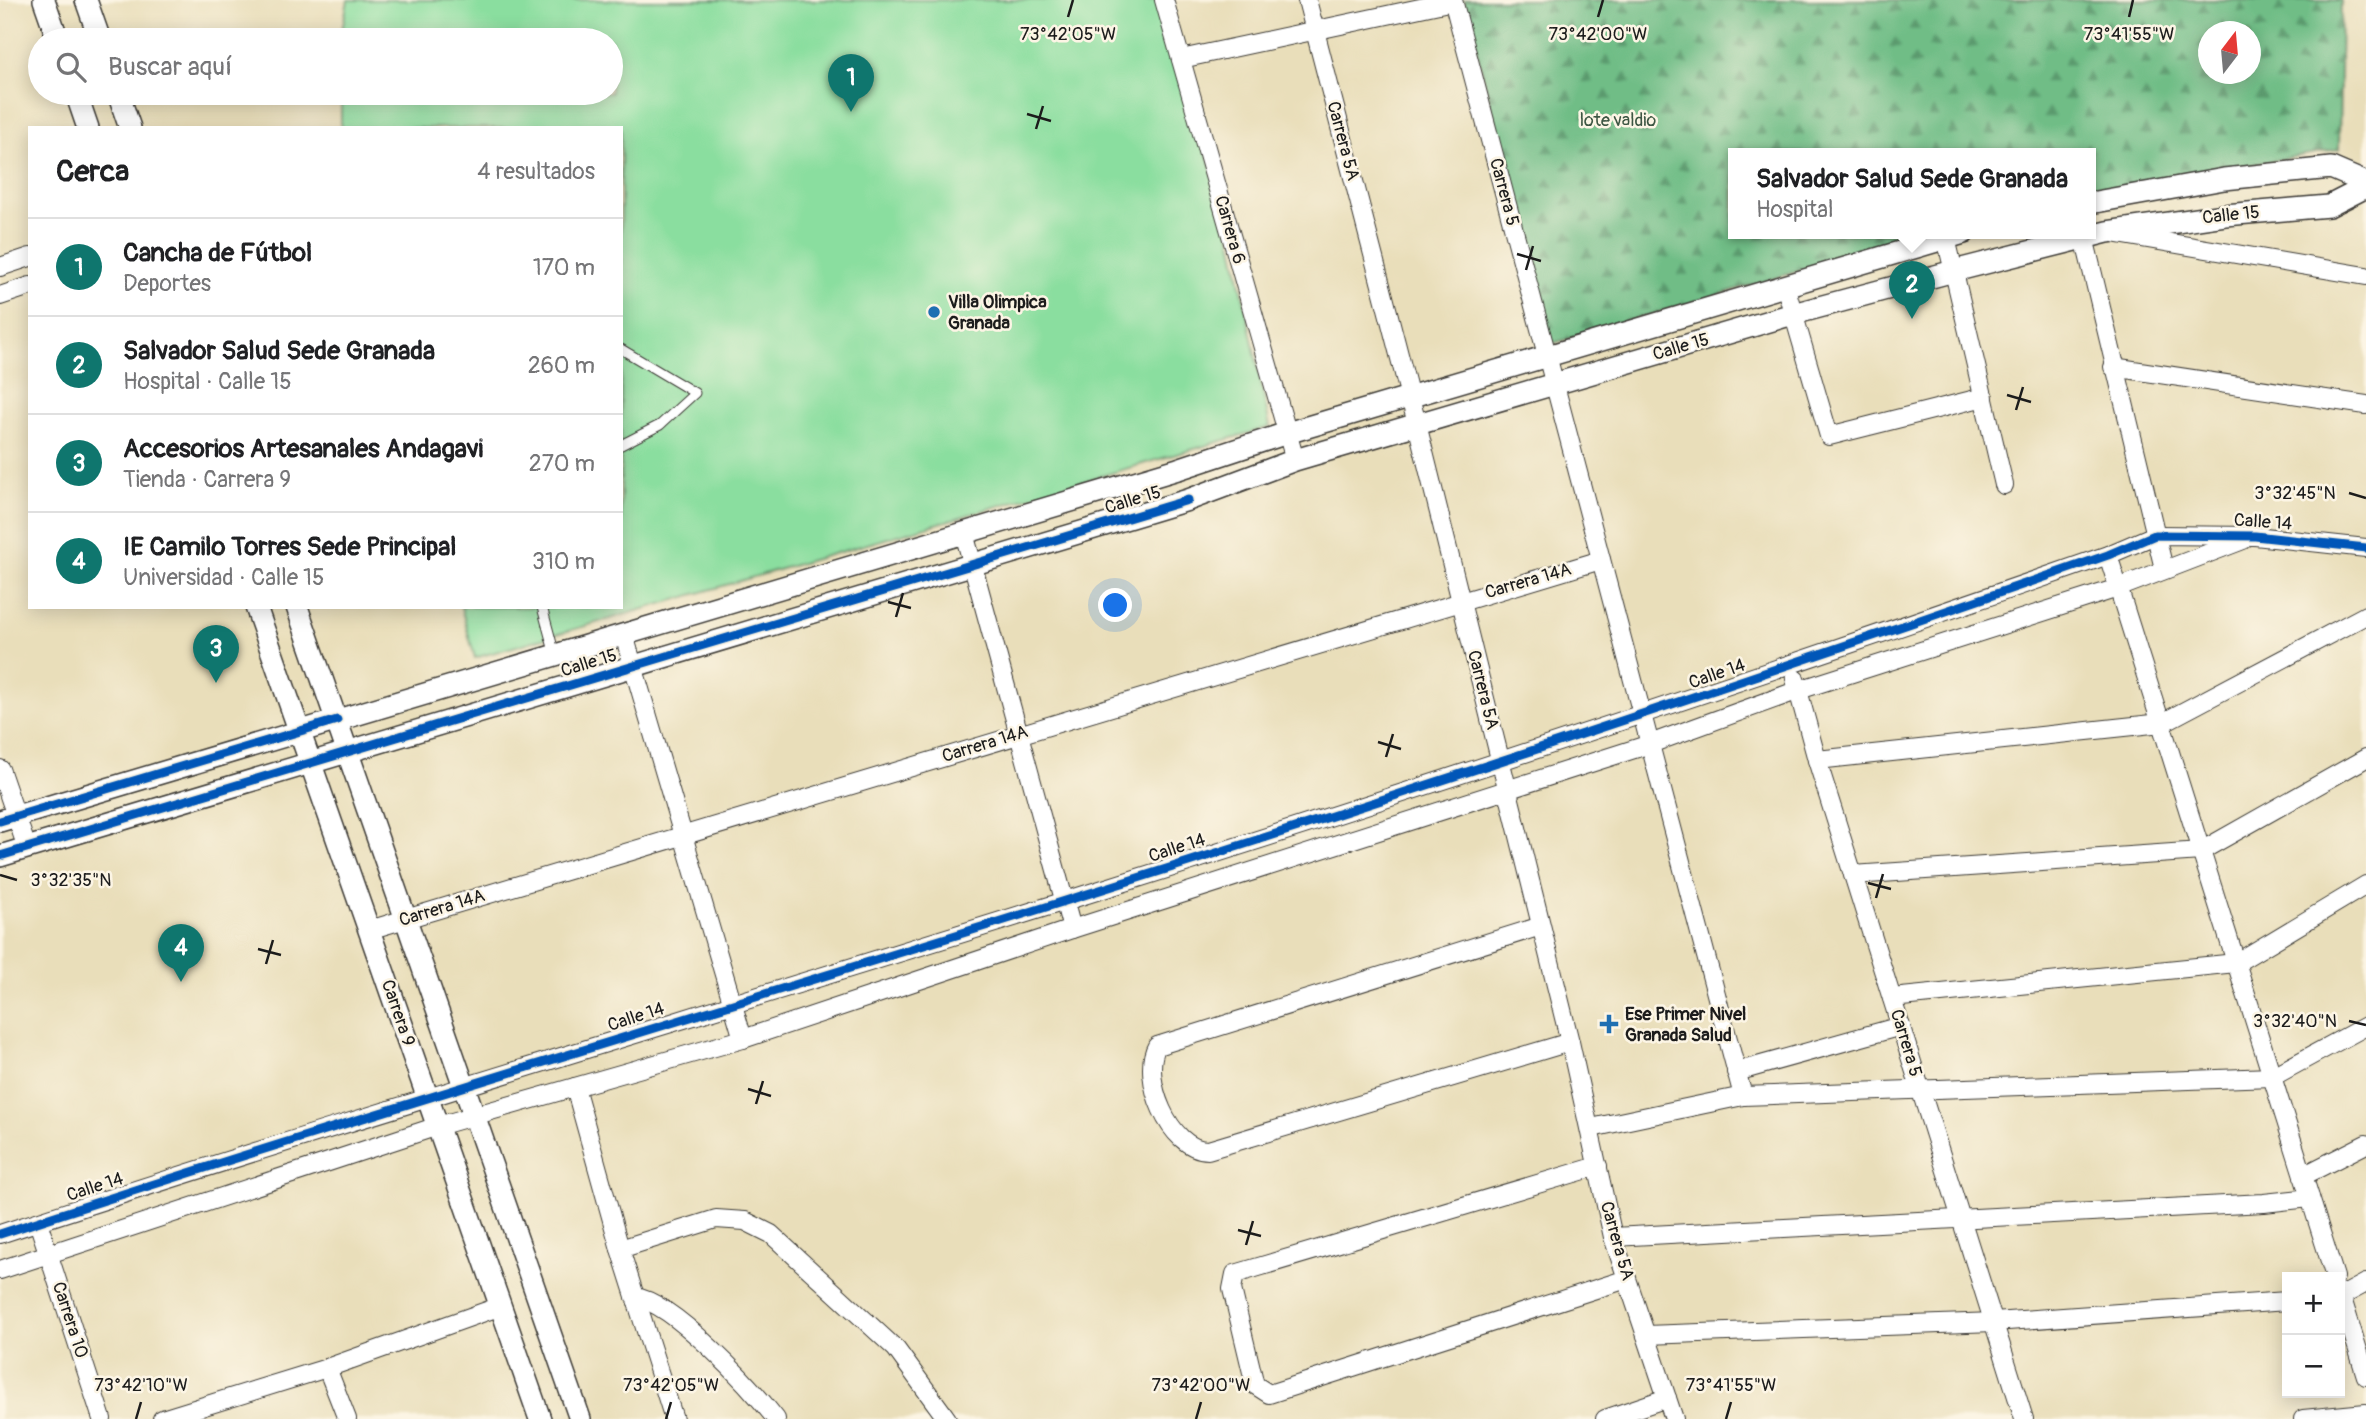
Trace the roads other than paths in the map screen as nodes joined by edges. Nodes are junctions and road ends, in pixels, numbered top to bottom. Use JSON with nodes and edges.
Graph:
{"nodes":[{"id":1,"x":44,"y":0,"type":"edge"},
{"id":2,"x":86,"y":0,"type":"edge"},
{"id":3,"x":1164,"y":0,"type":"edge"},
{"id":4,"x":1307,"y":0,"type":"edge"},
{"id":5,"x":1453,"y":0,"type":"edge"},
{"id":6,"x":54,"y":28,"type":"edge"},
{"id":7,"x":96,"y":28,"type":"edge"},
{"id":8,"x":1315,"y":29,"type":"junction"},
{"id":9,"x":1181,"y":59,"type":"junction"},
{"id":10,"x":80,"y":105,"type":"edge"},
{"id":11,"x":122,"y":105,"type":"edge"},
{"id":12,"x":88,"y":126,"type":"edge"},
{"id":13,"x":129,"y":126,"type":"edge"},
{"id":14,"x":2366,"y":185,"type":"edge"},
{"id":15,"x":2096,"y":202,"type":"edge"},
{"id":16,"x":2106,"y":232,"type":"junction"},
{"id":17,"x":2096,"y":233,"type":"edge"},
{"id":18,"x":1941,"y":239,"type":"edge"},
{"id":19,"x":1955,"y":239,"type":"edge"},
{"id":20,"x":2070,"y":239,"type":"edge"},
{"id":21,"x":2085,"y":239,"type":"edge"},
{"id":22,"x":28,"y":258,"type":"edge"},
{"id":23,"x":0,"y":267,"type":"edge"},
{"id":24,"x":1954,"y":271,"type":"junction"},
{"id":25,"x":2366,"y":276,"type":"edge"},
{"id":26,"x":1785,"y":285,"type":"junction"},
{"id":27,"x":28,"y":287,"type":"edge"},
{"id":28,"x":0,"y":296,"type":"edge"},
{"id":29,"x":1793,"y":314,"type":"junction"},
{"id":30,"x":623,"y":350,"type":"edge"},
{"id":31,"x":1547,"y":355,"type":"junction"},
{"id":32,"x":2113,"y":367,"type":"junction"},
{"id":33,"x":1555,"y":383,"type":"junction"},
{"id":34,"x":1410,"y":397,"type":"junction"},
{"id":35,"x":1984,"y":397,"type":"junction"},
{"id":36,"x":2366,"y":405,"type":"edge"},
{"id":37,"x":1417,"y":425,"type":"junction"},
{"id":38,"x":1287,"y":433,"type":"junction"},
{"id":39,"x":623,"y":444,"type":"edge"},
{"id":40,"x":1295,"y":460,"type":"junction"},
{"id":41,"x":2004,"y":485,"type":"dead end"},
{"id":42,"x":964,"y":533,"type":"junction"},
{"id":43,"x":2155,"y":535,"type":"junction"},
{"id":44,"x":2255,"y":536,"type":"junction"},
{"id":45,"x":2366,"y":548,"type":"edge"},
{"id":46,"x":2108,"y":555,"type":"junction"},
{"id":47,"x":1601,"y":560,"type":"junction"},
{"id":48,"x":972,"y":564,"type":"junction"},
{"id":49,"x":2164,"y":569,"type":"junction"},
{"id":50,"x":2118,"y":588,"type":"junction"},
{"id":51,"x":1461,"y":601,"type":"junction"},
{"id":52,"x":257,"y":609,"type":"edge"},
{"id":53,"x":298,"y":609,"type":"edge"},
{"id":54,"x":543,"y":609,"type":"edge"},
{"id":55,"x":2366,"y":615,"type":"edge"},
{"id":56,"x":624,"y":635,"type":"junction"},
{"id":57,"x":555,"y":655,"type":"junction"},
{"id":58,"x":633,"y":666,"type":"junction"},
{"id":59,"x":1791,"y":666,"type":"junction"},
{"id":60,"x":1799,"y":690,"type":"junction"},
{"id":61,"x":1642,"y":716,"type":"junction"},
{"id":62,"x":337,"y":720,"type":"junction"},
{"id":63,"x":2162,"y":723,"type":"junction"},
{"id":64,"x":300,"y":732,"type":"junction"},
{"id":65,"x":1018,"y":734,"type":"junction"},
{"id":66,"x":1650,"y":744,"type":"junction"},
{"id":67,"x":348,"y":752,"type":"junction"},
{"id":68,"x":2366,"y":758,"type":"edge"},
{"id":69,"x":1500,"y":759,"type":"junction"},
{"id":70,"x":1817,"y":760,"type":"junction"},
{"id":71,"x":311,"y":763,"type":"junction"},
{"id":72,"x":0,"y":769,"type":"edge"},
{"id":73,"x":1507,"y":788,"type":"junction"},
{"id":74,"x":8,"y":819,"type":"edge"},
{"id":75,"x":683,"y":835,"type":"junction"},
{"id":76,"x":27,"y":848,"type":"junction"},
{"id":77,"x":2201,"y":851,"type":"junction"},
{"id":78,"x":0,"y":856,"type":"edge"},
{"id":79,"x":1853,"y":875,"type":"junction"},
{"id":80,"x":2366,"y":885,"type":"edge"},
{"id":81,"x":1065,"y":901,"type":"junction"},
{"id":82,"x":405,"y":919,"type":"junction"},
{"id":83,"x":1541,"y":926,"type":"junction"},
{"id":84,"x":1072,"y":929,"type":"junction"},
{"id":85,"x":369,"y":930,"type":"junction"},
{"id":86,"x":2236,"y":963,"type":"junction"},
{"id":87,"x":1892,"y":998,"type":"junction"},
{"id":88,"x":733,"y":1003,"type":"junction"},
{"id":89,"x":1901,"y":1026,"type":"junction"},
{"id":90,"x":2366,"y":1027,"type":"edge"},
{"id":91,"x":743,"y":1039,"type":"junction"},
{"id":92,"x":1570,"y":1042,"type":"junction"},
{"id":93,"x":1736,"y":1072,"type":"junction"},
{"id":94,"x":2272,"y":1077,"type":"junction"},
{"id":95,"x":575,"y":1087,"type":"junction"},
{"id":96,"x":464,"y":1088,"type":"junction"},
{"id":97,"x":1920,"y":1088,"type":"junction"},
{"id":98,"x":1743,"y":1096,"type":"junction"},
{"id":99,"x":428,"y":1098,"type":"junction"},
{"id":100,"x":474,"y":1116,"type":"junction"},
{"id":101,"x":438,"y":1126,"type":"junction"},
{"id":102,"x":1591,"y":1128,"type":"junction"},
{"id":103,"x":2366,"y":1144,"type":"edge"},
{"id":104,"x":1598,"y":1166,"type":"junction"},
{"id":105,"x":2304,"y":1177,"type":"junction"},
{"id":106,"x":2310,"y":1198,"type":"junction"},
{"id":107,"x":1961,"y":1219,"type":"junction"},
{"id":108,"x":38,"y":1222,"type":"junction"},
{"id":109,"x":0,"y":1234,"type":"edge"},
{"id":110,"x":1613,"y":1237,"type":"junction"},
{"id":111,"x":620,"y":1249,"type":"junction"},
{"id":112,"x":49,"y":1254,"type":"junction"},
{"id":113,"x":0,"y":1270,"type":"edge"},
{"id":114,"x":2333,"y":1272,"type":"edge"},
{"id":115,"x":1627,"y":1279,"type":"junction"},
{"id":116,"x":2366,"y":1283,"type":"edge"},
{"id":117,"x":2345,"y":1293,"type":"edge"},
{"id":118,"x":635,"y":1297,"type":"junction"},
{"id":119,"x":2282,"y":1301,"type":"edge"},
{"id":120,"x":501,"y":1306,"type":"junction"},
{"id":121,"x":2345,"y":1311,"type":"edge"},
{"id":122,"x":1994,"y":1322,"type":"junction"},
{"id":123,"x":1646,"y":1335,"type":"junction"},
{"id":124,"x":327,"y":1368,"type":"junction"},
{"id":125,"x":2366,"y":1376,"type":"edge"},
{"id":126,"x":1667,"y":1398,"type":"junction"},
{"id":127,"x":2366,"y":1413,"type":"edge"},
{"id":128,"x":102,"y":1419,"type":"edge"},
{"id":129,"x":162,"y":1419,"type":"edge"},
{"id":130,"x":347,"y":1419,"type":"edge"},
{"id":131,"x":540,"y":1419,"type":"edge"},
{"id":132,"x":580,"y":1419,"type":"edge"},
{"id":133,"x":674,"y":1419,"type":"edge"},
{"id":134,"x":776,"y":1419,"type":"edge"},
{"id":135,"x":947,"y":1419,"type":"edge"},
{"id":136,"x":1605,"y":1419,"type":"edge"},
{"id":137,"x":1673,"y":1419,"type":"edge"},
{"id":138,"x":2024,"y":1419,"type":"edge"},
{"id":139,"x":2302,"y":1419,"type":"edge"}],
"edges":[{"from":1,"to":6,"type":"street"},
{"from":2,"to":7,"type":"street"},
{"from":3,"to":9,"type":"street","name":"Carrera 6"},
{"from":4,"to":8,"type":"street","name":"Carrera 5A"},
{"from":5,"to":8,"type":"street"},
{"from":5,"to":31,"type":"street","name":"Carrera 5"},
{"from":8,"to":9,"type":"street"},
{"from":8,"to":34,"type":"street","name":"Carrera 5A"},
{"from":9,"to":38,"type":"street","name":"Carrera 6"},
{"from":10,"to":12,"type":"street"},
{"from":11,"to":13,"type":"street"},
{"from":14,"to":15,"type":"street","name":"Calle 15"},
{"from":14,"to":16,"type":"street","name":"Calle 15"},
{"from":16,"to":17,"type":"street","name":"Calle 15"},
{"from":16,"to":25,"type":"street"},
{"from":18,"to":26,"type":"street","name":"Calle 15"},
{"from":19,"to":24,"type":"street"},
{"from":20,"to":24,"type":"street","name":"Calle 15"},
{"from":21,"to":32,"type":"street"},
{"from":22,"to":23,"type":"street"},
{"from":24,"to":29,"type":"street","name":"Calle 15"},
{"from":24,"to":35,"type":"street"},
{"from":26,"to":29,"type":"street"},
{"from":26,"to":31,"type":"street","name":"Calle 15"},
{"from":27,"to":28,"type":"street"},
{"from":29,"to":33,"type":"street","name":"Calle 15"},
{"from":29,"to":35,"type":"street"},
{"from":30,"to":39,"type":"lane"},
{"from":31,"to":33,"type":"street","name":"Carrera 5"},
{"from":31,"to":34,"type":"street","name":"Calle 15"},
{"from":32,"to":36,"type":"street"},
{"from":32,"to":43,"type":"street"},
{"from":33,"to":37,"type":"street","name":"Calle 15"},
{"from":33,"to":47,"type":"street","name":"Carrera 5"},
{"from":34,"to":37,"type":"street","name":"Carrera 5A"},
{"from":34,"to":38,"type":"street","name":"Calle 15"},
{"from":35,"to":41,"type":"street"},
{"from":37,"to":40,"type":"street","name":"Calle 15"},
{"from":37,"to":51,"type":"street","name":"Carrera 5A"},
{"from":38,"to":40,"type":"street","name":"Carrera 6"},
{"from":38,"to":42,"type":"street","name":"Calle 15"},
{"from":40,"to":48,"type":"street","name":"Calle 15"},
{"from":42,"to":48,"type":"street"},
{"from":42,"to":56,"type":"street","name":"Calle 15"},
{"from":43,"to":44,"type":"street","name":"Calle 14"},
{"from":43,"to":46,"type":"street","name":"Calle 14"},
{"from":43,"to":49,"type":"street"},
{"from":44,"to":45,"type":"street","name":"Calle 14"},
{"from":44,"to":49,"type":"street","name":"Calle 14"},
{"from":46,"to":50,"type":"street"},
{"from":46,"to":59,"type":"street","name":"Calle 14"},
{"from":47,"to":51,"type":"street","name":"Carrera 14A"},
{"from":47,"to":61,"type":"street","name":"Carrera 5"},
{"from":48,"to":58,"type":"street","name":"Calle 15"},
{"from":48,"to":65,"type":"street"},
{"from":49,"to":50,"type":"street","name":"Calle 14"},
{"from":50,"to":60,"type":"street","name":"Calle 14"},
{"from":50,"to":63,"type":"street"},
{"from":51,"to":65,"type":"street","name":"Carrera 14A"},
{"from":51,"to":69,"type":"street","name":"Carrera 5A"},
{"from":52,"to":64,"type":"street","name":"Carrera 9"},
{"from":53,"to":62,"type":"street"},
{"from":54,"to":57,"type":"lane"},
{"from":55,"to":63,"type":"street"},
{"from":56,"to":57,"type":"street","name":"Calle 15"},
{"from":56,"to":58,"type":"street"},
{"from":57,"to":62,"type":"street","name":"Calle 15"},
{"from":58,"to":67,"type":"street","name":"Calle 15"},
{"from":58,"to":75,"type":"street"},
{"from":59,"to":60,"type":"street","name":"Carrera 5"},
{"from":59,"to":61,"type":"street","name":"Calle 14"},
{"from":60,"to":66,"type":"street","name":"Calle 14"},
{"from":60,"to":70,"type":"street","name":"Carrera 5"},
{"from":61,"to":66,"type":"street","name":"Carrera 5"},
{"from":61,"to":69,"type":"street","name":"Calle 14"},
{"from":62,"to":64,"type":"street","name":"Calle 15"},
{"from":62,"to":67,"type":"street"},
{"from":63,"to":70,"type":"street"},
{"from":63,"to":77,"type":"street"},
{"from":64,"to":71,"type":"street","name":"Carrera 9"},
{"from":64,"to":74,"type":"street","name":"Calle 15"},
{"from":65,"to":75,"type":"street","name":"Carrera 14A"},
{"from":65,"to":81,"type":"street"},
{"from":66,"to":73,"type":"street","name":"Calle 14"},
{"from":66,"to":93,"type":"street","name":"Carrera 5"},
{"from":67,"to":71,"type":"street","name":"Calle 15"},
{"from":67,"to":82,"type":"street"},
{"from":68,"to":77,"type":"street"},
{"from":69,"to":73,"type":"street","name":"Carrera 5A"},
{"from":69,"to":81,"type":"street","name":"Calle 14"},
{"from":70,"to":79,"type":"street","name":"Carrera 5"},
{"from":71,"to":76,"type":"street","name":"Calle 15"},
{"from":71,"to":85,"type":"street","name":"Carrera 9"},
{"from":72,"to":74,"type":"street"},
{"from":73,"to":83,"type":"street","name":"Carrera 5A"},
{"from":73,"to":84,"type":"street","name":"Calle 14"},
{"from":74,"to":76,"type":"street"},
{"from":75,"to":82,"type":"street","name":"Carrera 14A"},
{"from":75,"to":88,"type":"street"},
{"from":76,"to":78,"type":"street","name":"Calle 15"},
{"from":77,"to":79,"type":"street"},
{"from":77,"to":86,"type":"street"},
{"from":79,"to":87,"type":"street","name":"Carrera 5"},
{"from":80,"to":86,"type":"street"},
{"from":81,"to":84,"type":"street"},
{"from":81,"to":88,"type":"street","name":"Calle 14"},
{"from":82,"to":85,"type":"street","name":"Carrera 14A"},
{"from":82,"to":96,"type":"street"},
{"from":83,"to":92,"type":"street","name":"Carrera 5A"},
{"from":83,"to":92,"type":"street"},
{"from":84,"to":91,"type":"street","name":"Calle 14"},
{"from":85,"to":99,"type":"street","name":"Carrera 9"},
{"from":86,"to":87,"type":"street"},
{"from":86,"to":94,"type":"street"},
{"from":87,"to":89,"type":"street","name":"Carrera 5"},
{"from":88,"to":91,"type":"street"},
{"from":88,"to":96,"type":"street","name":"Calle 14"},
{"from":89,"to":93,"type":"street"},
{"from":89,"to":97,"type":"street","name":"Carrera 5"},
{"from":90,"to":94,"type":"street"},
{"from":91,"to":95,"type":"street","name":"Calle 14"},
{"from":92,"to":102,"type":"street","name":"Carrera 5A"},
{"from":93,"to":98,"type":"street","name":"Carrera 5"},
{"from":94,"to":97,"type":"street"},
{"from":94,"to":105,"type":"street"},
{"from":95,"to":100,"type":"street","name":"Calle 14"},
{"from":95,"to":111,"type":"street"},
{"from":96,"to":99,"type":"street","name":"Calle 14"},
{"from":96,"to":100,"type":"street"},
{"from":97,"to":98,"type":"street"},
{"from":97,"to":107,"type":"street","name":"Carrera 5"},
{"from":98,"to":102,"type":"street"},
{"from":99,"to":101,"type":"street","name":"Carrera 9"},
{"from":99,"to":108,"type":"street","name":"Calle 14"},
{"from":100,"to":101,"type":"street","name":"Calle 14"},
{"from":100,"to":132,"type":"street"},
{"from":101,"to":112,"type":"street","name":"Calle 14"},
{"from":101,"to":120,"type":"street","name":"Carrera 9"},
{"from":102,"to":104,"type":"street","name":"Carrera 5A"},
{"from":103,"to":105,"type":"street"},
{"from":104,"to":110,"type":"street","name":"Carrera 5A"},
{"from":104,"to":115,"type":"street"},
{"from":105,"to":106,"type":"street"},
{"from":106,"to":107,"type":"street"},
{"from":106,"to":114,"type":"street"},
{"from":107,"to":110,"type":"street"},
{"from":107,"to":122,"type":"street","name":"Carrera 5"},
{"from":108,"to":109,"type":"street","name":"Calle 14"},
{"from":108,"to":112,"type":"street","name":"Carrera 10"},
{"from":110,"to":115,"type":"street","name":"Carrera 5A"},
{"from":111,"to":118,"type":"street"},
{"from":111,"to":135,"type":"street"},
{"from":112,"to":113,"type":"street","name":"Calle 14"},
{"from":112,"to":128,"type":"street","name":"Carrera 10"},
{"from":115,"to":123,"type":"street","name":"Carrera 5A"},
{"from":116,"to":117,"type":"street"},
{"from":118,"to":133,"type":"street"},
{"from":118,"to":134,"type":"street"},
{"from":119,"to":122,"type":"street"},
{"from":120,"to":124,"type":"street"},
{"from":120,"to":131,"type":"street","name":"Carrera 9"},
{"from":121,"to":125,"type":"street"},
{"from":122,"to":123,"type":"street"},
{"from":122,"to":138,"type":"street","name":"Carrera 5"},
{"from":123,"to":126,"type":"street","name":"Carrera 5A"},
{"from":124,"to":129,"type":"street"},
{"from":124,"to":130,"type":"street"},
{"from":126,"to":136,"type":"street"},
{"from":126,"to":137,"type":"street","name":"Carrera 5A"},
{"from":127,"to":139,"type":"street"}]}
